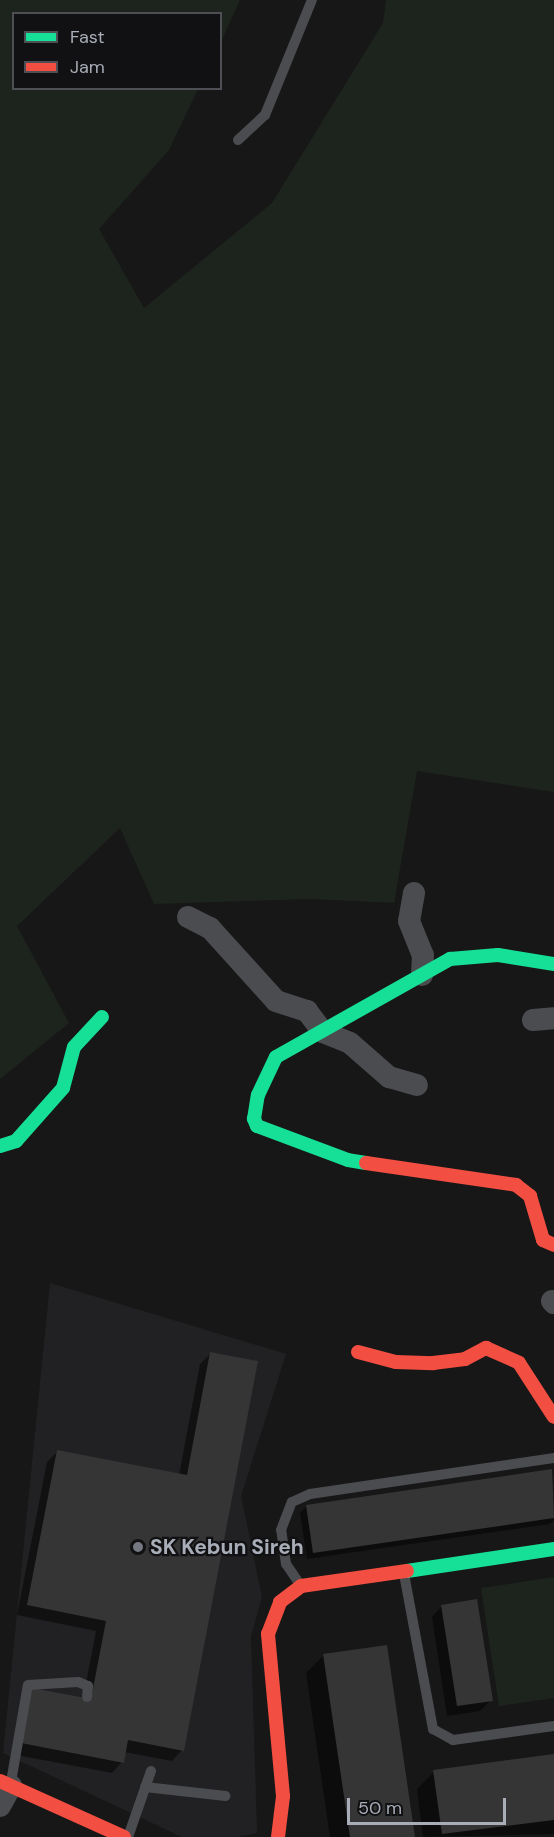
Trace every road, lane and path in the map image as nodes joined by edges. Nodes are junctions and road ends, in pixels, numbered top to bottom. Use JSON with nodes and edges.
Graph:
{"nodes":[{"id":1,"x":312,"y":0,"type":"edge"},
{"id":2,"x":238,"y":140,"type":"dead end"},
{"id":3,"x":414,"y":893,"type":"dead end"},
{"id":4,"x":188,"y":916,"type":"dead end"},
{"id":5,"x":554,"y":964,"type":"edge"},
{"id":6,"x":422,"y":975,"type":"junction"},
{"id":7,"x":102,"y":1017,"type":"dead end"},
{"id":8,"x":323,"y":1032,"type":"junction"},
{"id":9,"x":417,"y":1085,"type":"dead end"},
{"id":10,"x":0,"y":1146,"type":"edge"},
{"id":11,"x":554,"y":1245,"type":"edge"},
{"id":12,"x":358,"y":1352,"type":"dead end"},
{"id":13,"x":554,"y":1417,"type":"edge"},
{"id":14,"x":554,"y":1458,"type":"edge"},
{"id":15,"x":554,"y":1549,"type":"edge"},
{"id":16,"x":404,"y":1571,"type":"junction"},
{"id":17,"x":301,"y":1586,"type":"junction"},
{"id":18,"x":87,"y":1697,"type":"dead end"},
{"id":19,"x":554,"y":1726,"type":"edge"},
{"id":20,"x":151,"y":1771,"type":"dead end"},
{"id":21,"x":5,"y":1783,"type":"edge"},
{"id":22,"x":145,"y":1787,"type":"junction"},
{"id":23,"x":225,"y":1796,"type":"dead end"},
{"id":24,"x":0,"y":1806,"type":"edge"},
{"id":25,"x":126,"y":1837,"type":"edge"},
{"id":26,"x":278,"y":1837,"type":"edge"}],
"edges":[{"from":1,"to":2,"type":"lane"},
{"from":3,"to":6,"type":"street"},
{"from":4,"to":8,"type":"street"},
{"from":5,"to":6,"type":"street"},
{"from":6,"to":8,"type":"street"},
{"from":7,"to":10,"type":"street"},
{"from":8,"to":9,"type":"street"},
{"from":8,"to":11,"type":"street"},
{"from":12,"to":13,"type":"street"},
{"from":14,"to":17,"type":"lane"},
{"from":15,"to":16,"type":"street"},
{"from":16,"to":17,"type":"street"},
{"from":16,"to":19,"type":"lane"},
{"from":17,"to":26,"type":"street"},
{"from":18,"to":21,"type":"lane"},
{"from":20,"to":22,"type":"lane"},
{"from":21,"to":24,"type":"street"},
{"from":21,"to":25,"type":"street"},
{"from":22,"to":23,"type":"lane"},
{"from":22,"to":25,"type":"lane"}]}
